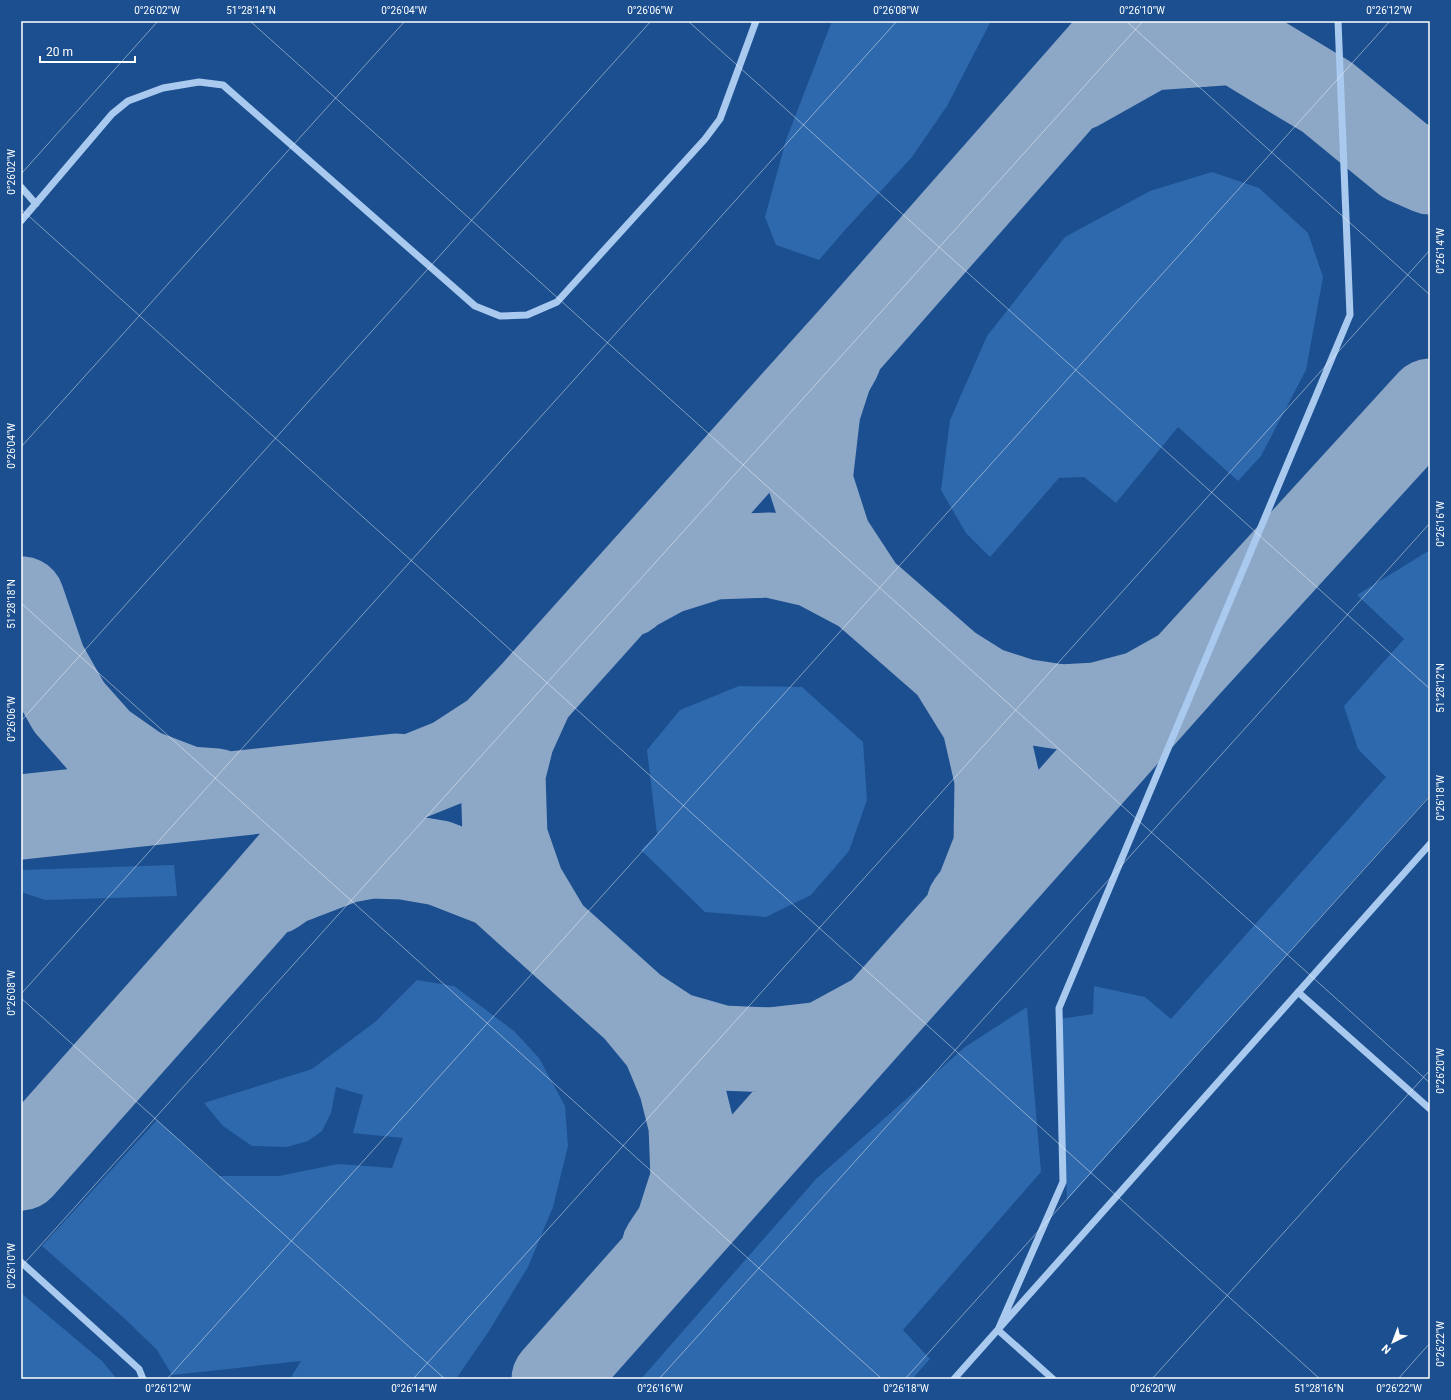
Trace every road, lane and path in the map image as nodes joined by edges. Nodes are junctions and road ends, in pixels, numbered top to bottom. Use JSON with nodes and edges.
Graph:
{"nodes":[{"id":1,"x":756,"y":21,"type":"edge"},
{"id":2,"x":1338,"y":21,"type":"edge"},
{"id":3,"x":21,"y":187,"type":"edge"},
{"id":4,"x":36,"y":204,"type":"junction"},
{"id":5,"x":21,"y":221,"type":"edge"},
{"id":6,"x":1430,"y":844,"type":"edge"},
{"id":7,"x":1298,"y":992,"type":"junction"},
{"id":8,"x":1430,"y":1109,"type":"edge"},
{"id":9,"x":21,"y":1262,"type":"edge"},
{"id":10,"x":998,"y":1330,"type":"junction"},
{"id":11,"x":143,"y":1379,"type":"edge"},
{"id":12,"x":954,"y":1379,"type":"edge"},
{"id":13,"x":1053,"y":1379,"type":"edge"}],
"edges":[{"from":1,"to":4,"type":"lane"},
{"from":2,"to":10,"type":"lane"},
{"from":3,"to":4,"type":"lane"},
{"from":4,"to":5,"type":"lane"},
{"from":6,"to":7,"type":"lane"},
{"from":7,"to":8,"type":"lane"},
{"from":7,"to":10,"type":"lane"},
{"from":9,"to":11,"type":"lane"},
{"from":10,"to":12,"type":"lane"},
{"from":10,"to":13,"type":"lane"}]}
